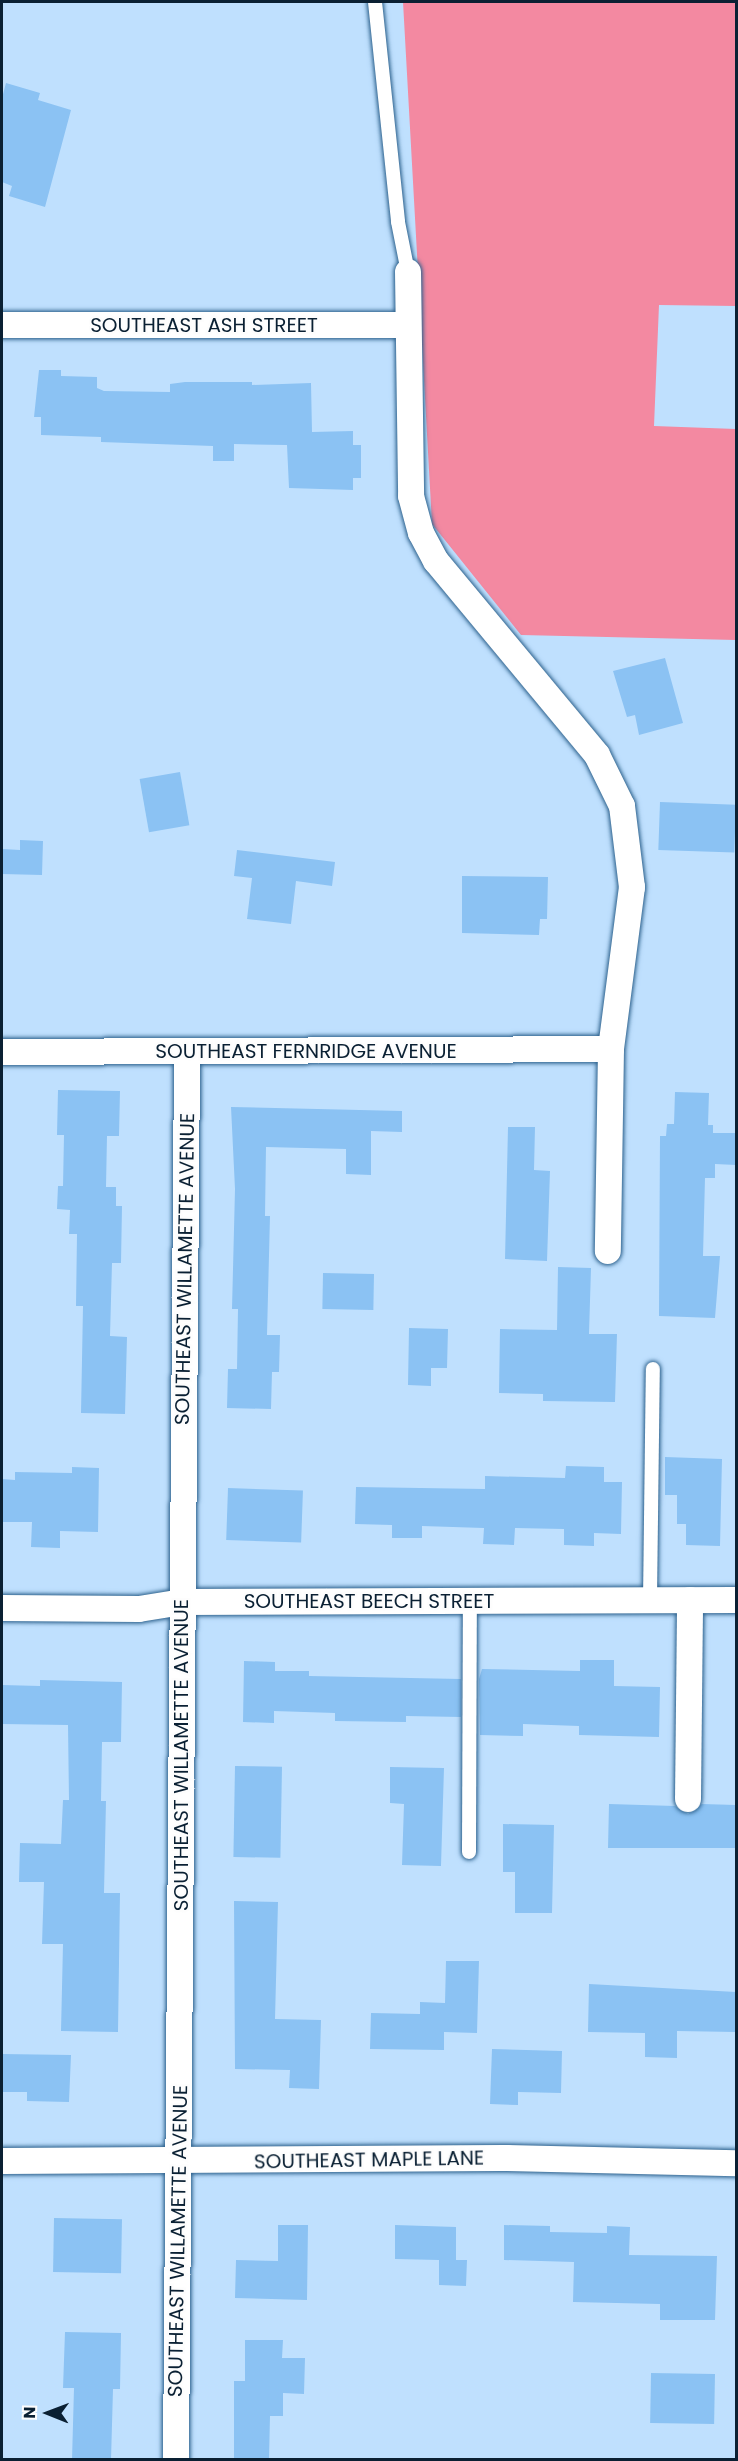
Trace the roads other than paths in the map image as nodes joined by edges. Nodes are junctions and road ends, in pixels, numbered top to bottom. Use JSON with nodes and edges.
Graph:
{"nodes":[{"id":1,"x":375,"y":2,"type":"edge"},
{"id":2,"x":408,"y":272,"type":"joint"},
{"id":3,"x":2,"y":325,"type":"edge"},
{"id":4,"x":407,"y":325,"type":"junction"},
{"id":5,"x":611,"y":1049,"type":"junction"},
{"id":6,"x":187,"y":1051,"type":"junction"},
{"id":7,"x":2,"y":1052,"type":"edge"},
{"id":8,"x":608,"y":1251,"type":"dead end"},
{"id":9,"x":653,"y":1369,"type":"dead end"},
{"id":10,"x":650,"y":1600,"type":"junction"},
{"id":11,"x":690,"y":1600,"type":"junction"},
{"id":12,"x":736,"y":1600,"type":"edge"},
{"id":13,"x":470,"y":1601,"type":"junction"},
{"id":14,"x":182,"y":1602,"type":"junction"},
{"id":15,"x":2,"y":1608,"type":"edge"},
{"id":16,"x":688,"y":1799,"type":"dead end"},
{"id":17,"x":469,"y":1852,"type":"dead end"},
{"id":18,"x":2,"y":2161,"type":"edge"},
{"id":19,"x":179,"y":2161,"type":"junction"},
{"id":20,"x":736,"y":2163,"type":"edge"},
{"id":21,"x":176,"y":2460,"type":"edge"}],
"edges":[{"from":1,"to":2,"type":"lane"},
{"from":2,"to":4,"type":"street"},
{"from":3,"to":4,"type":"street","name":"SOUTHEAST ASH STREET"},
{"from":4,"to":5,"type":"street"},
{"from":5,"to":6,"type":"street","name":"SOUTHEAST FERNRIDGE AVENUE"},
{"from":5,"to":8,"type":"street"},
{"from":6,"to":7,"type":"street","name":"SOUTHEAST FERNRIDGE AVENUE"},
{"from":6,"to":14,"type":"street","name":"SOUTHEAST WILLAMETTE AVENUE"},
{"from":9,"to":10,"type":"lane"},
{"from":10,"to":11,"type":"street","name":"SOUTHEAST BEECH STREET"},
{"from":10,"to":13,"type":"street","name":"SOUTHEAST BEECH STREET"},
{"from":11,"to":12,"type":"street","name":"SOUTHEAST BEECH STREET"},
{"from":11,"to":16,"type":"street"},
{"from":13,"to":14,"type":"street","name":"SOUTHEAST BEECH STREET"},
{"from":13,"to":17,"type":"lane"},
{"from":14,"to":15,"type":"street","name":"SOUTHEAST BEECH STREET"},
{"from":14,"to":19,"type":"street","name":"SOUTHEAST WILLAMETTE AVENUE"},
{"from":18,"to":19,"type":"street","name":"SOUTHEAST MAPLE LANE"},
{"from":19,"to":20,"type":"street","name":"SOUTHEAST MAPLE LANE"},
{"from":19,"to":21,"type":"street","name":"SOUTHEAST WILLAMETTE AVENUE"}]}
